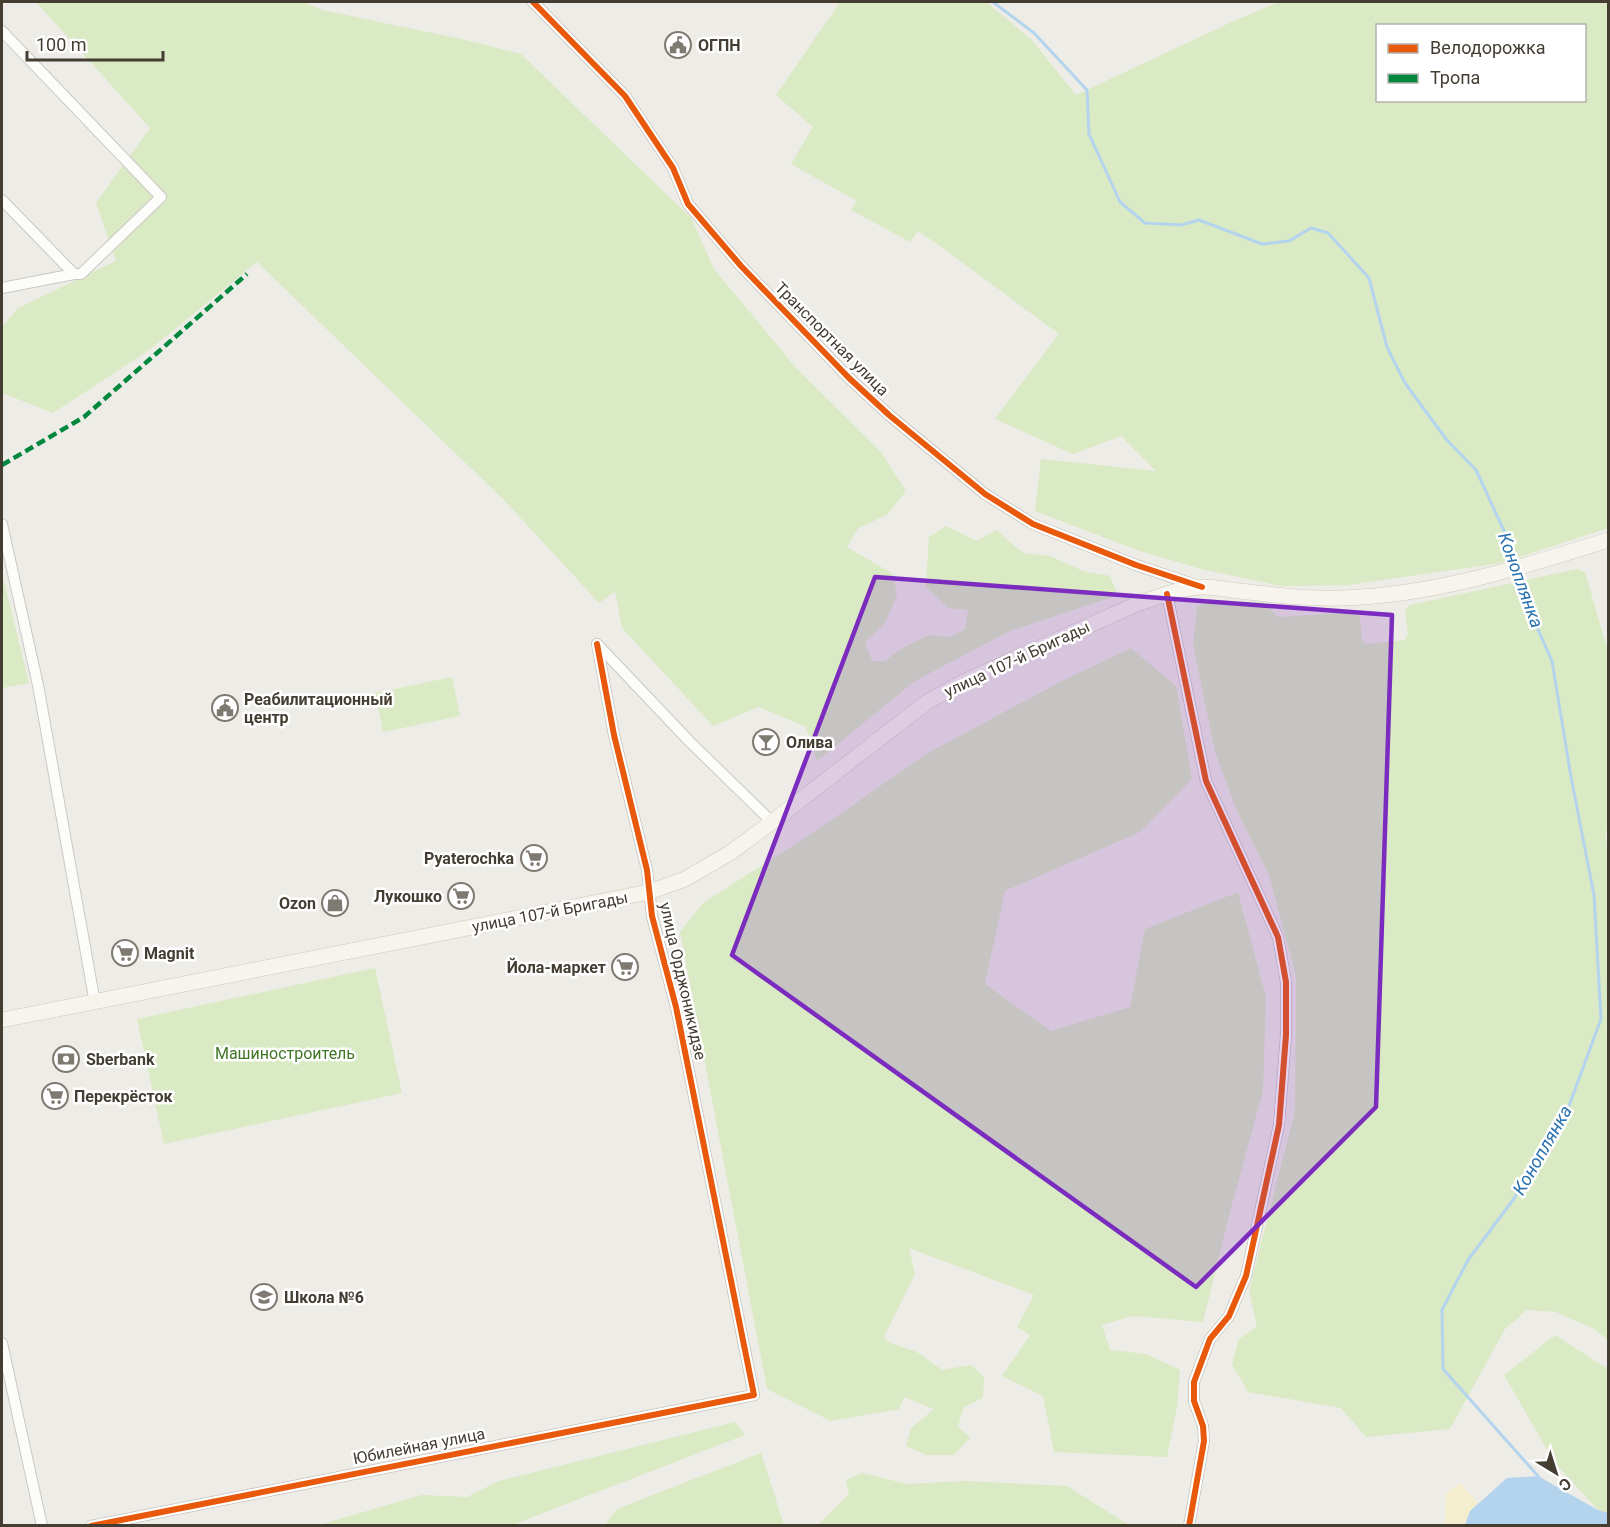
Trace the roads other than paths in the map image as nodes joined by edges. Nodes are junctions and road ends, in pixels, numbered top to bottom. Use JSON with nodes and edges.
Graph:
{"nodes":[{"id":1,"x":533,"y":2,"type":"edge"},
{"id":2,"x":2,"y":31,"type":"edge"},
{"id":3,"x":2,"y":200,"type":"edge"},
{"id":4,"x":74,"y":274,"type":"junction"},
{"id":5,"x":2,"y":288,"type":"edge"},
{"id":6,"x":2,"y":524,"type":"edge"},
{"id":7,"x":1608,"y":540,"type":"edge"},
{"id":8,"x":1202,"y":587,"type":"junction"},
{"id":9,"x":1167,"y":594,"type":"junction"},
{"id":10,"x":772,"y":822,"type":"junction"},
{"id":11,"x":649,"y":892,"type":"junction"},
{"id":12,"x":95,"y":1003,"type":"junction"},
{"id":13,"x":2,"y":1020,"type":"edge"},
{"id":14,"x":2,"y":1343,"type":"edge"},
{"id":15,"x":754,"y":1395,"type":"joint"},
{"id":16,"x":42,"y":1526,"type":"edge"},
{"id":17,"x":91,"y":1526,"type":"edge"},
{"id":18,"x":1189,"y":1526,"type":"edge"}],
"edges":[{"from":1,"to":8,"type":"street","name":"Транспортная улица"},
{"from":2,"to":4,"type":"street"},
{"from":3,"to":4,"type":"street"},
{"from":4,"to":5,"type":"street"},
{"from":6,"to":12,"type":"street"},
{"from":7,"to":8,"type":"main road","name":"Транспортная улица"},
{"from":8,"to":9,"type":"main road","name":"улица 107-й Бригады"},
{"from":9,"to":10,"type":"main road","name":"улица 107-й Бригады"},
{"from":9,"to":18,"type":"street"},
{"from":10,"to":11,"type":"main road","name":"улица 107-й Бригады"},
{"from":10,"to":11,"type":"street","name":"улица Орджоникидзе"},
{"from":11,"to":12,"type":"main road","name":"улица 107-й Бригады"},
{"from":11,"to":15,"type":"street","name":"улица Орджоникидзе"},
{"from":12,"to":13,"type":"main road","name":"улица 107-й Бригады"},
{"from":14,"to":16,"type":"street"},
{"from":15,"to":17,"type":"street","name":"Юбилейная улица"}]}
